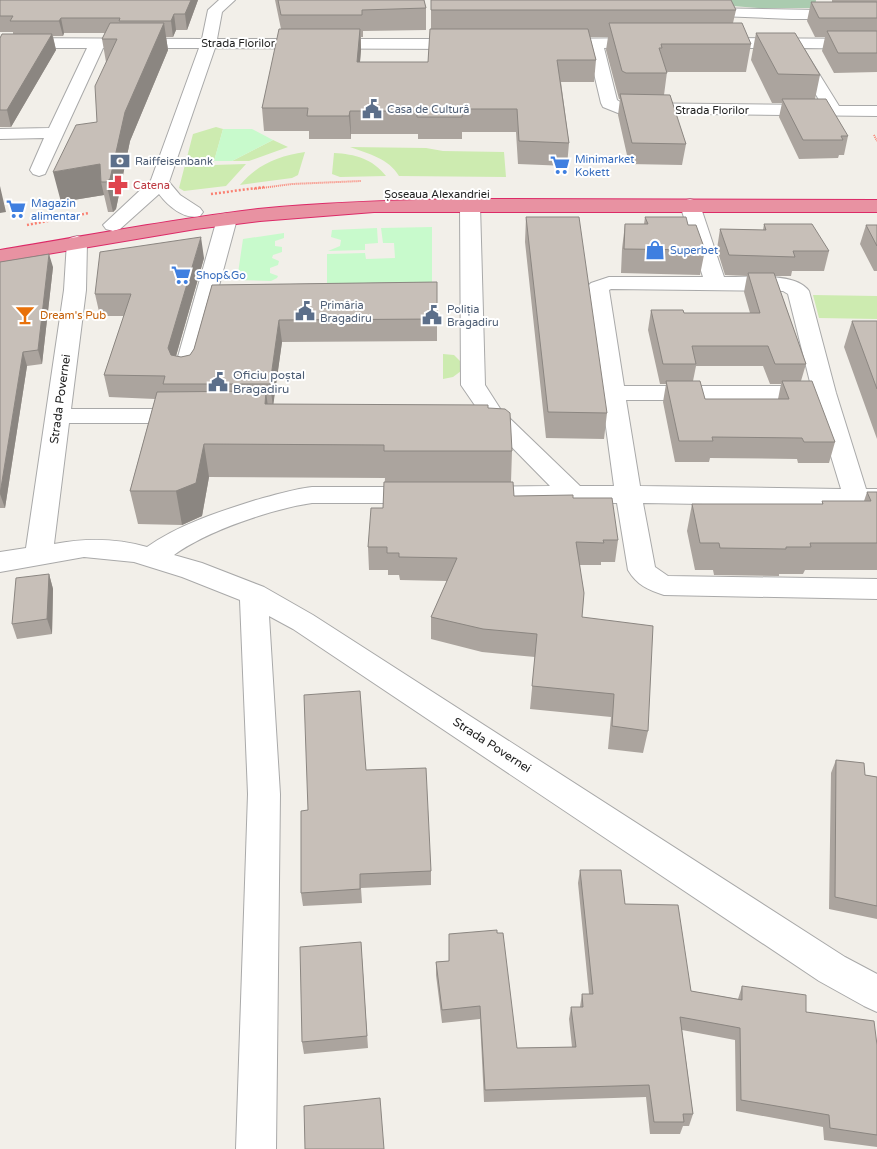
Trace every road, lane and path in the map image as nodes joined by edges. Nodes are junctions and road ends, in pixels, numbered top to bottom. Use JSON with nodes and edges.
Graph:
{"nodes":[{"id":1,"x":228,"y":0,"type":"edge"},
{"id":2,"x":776,"y":7,"type":"edge"},
{"id":3,"x":684,"y":11,"type":"edge"},
{"id":4,"x":877,"y":15,"type":"edge"},
{"id":5,"x":402,"y":27,"type":"edge"},
{"id":6,"x":0,"y":43,"type":"edge"},
{"id":7,"x":97,"y":43,"type":"junction"},
{"id":8,"x":209,"y":43,"type":"junction"},
{"id":9,"x":696,"y":43,"type":"edge"},
{"id":10,"x":794,"y":43,"type":"junction"},
{"id":11,"x":402,"y":44,"type":"junction"},
{"id":12,"x":479,"y":44,"type":"edge"},
{"id":13,"x":537,"y":44,"type":"edge"},
{"id":14,"x":596,"y":44,"type":"junction"},
{"id":15,"x":656,"y":44,"type":"edge"},
{"id":16,"x":877,"y":44,"type":"edge"},
{"id":17,"x":834,"y":110,"type":"junction"},
{"id":18,"x":877,"y":110,"type":"edge"},
{"id":19,"x":0,"y":134,"type":"edge"},
{"id":20,"x":54,"y":134,"type":"junction"},
{"id":21,"x":39,"y":170,"type":"dead end"},
{"id":22,"x":160,"y":182,"type":"junction"},
{"id":23,"x":877,"y":194,"type":"edge"},
{"id":24,"x":139,"y":203,"type":"junction"},
{"id":25,"x":470,"y":205,"type":"junction"},
{"id":26,"x":690,"y":205,"type":"junction"},
{"id":27,"x":877,"y":206,"type":"edge"},
{"id":28,"x":193,"y":212,"type":"junction"},
{"id":29,"x":227,"y":219,"type":"junction"},
{"id":30,"x":113,"y":225,"type":"junction"},
{"id":31,"x":18,"y":226,"type":"dead end"},
{"id":32,"x":77,"y":242,"type":"junction"},
{"id":33,"x":0,"y":244,"type":"edge"},
{"id":34,"x":0,"y":256,"type":"edge"},
{"id":35,"x":715,"y":282,"type":"junction"},
{"id":36,"x":185,"y":371,"type":"edge"},
{"id":37,"x":824,"y":393,"type":"junction"},
{"id":38,"x":614,"y":394,"type":"junction"},
{"id":39,"x":463,"y":415,"type":"edge"},
{"id":40,"x":493,"y":415,"type":"junction"},
{"id":41,"x":57,"y":416,"type":"junction"},
{"id":42,"x":206,"y":416,"type":"edge"},
{"id":43,"x":573,"y":494,"type":"junction"},
{"id":44,"x":628,"y":494,"type":"junction"},
{"id":45,"x":866,"y":497,"type":"edge"},
{"id":46,"x":152,"y":558,"type":"junction"},
{"id":47,"x":18,"y":559,"type":"edge"},
{"id":48,"x":877,"y":589,"type":"edge"},
{"id":49,"x":254,"y":594,"type":"junction"},
{"id":50,"x":877,"y":994,"type":"edge"},
{"id":51,"x":256,"y":1149,"type":"edge"}],
"edges":[{"from":1,"to":8,"type":"street"},
{"from":2,"to":3,"type":"street"},
{"from":2,"to":4,"type":"street"},
{"from":2,"to":10,"type":"street"},
{"from":5,"to":11,"type":"street"},
{"from":6,"to":7,"type":"street","name":"Strada Florilor"},
{"from":7,"to":8,"type":"street","name":"Strada Florilor"},
{"from":7,"to":20,"type":"street"},
{"from":8,"to":11,"type":"street","name":"Strada Florilor"},
{"from":8,"to":22,"type":"street"},
{"from":9,"to":10,"type":"street"},
{"from":10,"to":16,"type":"street"},
{"from":10,"to":17,"type":"street"},
{"from":11,"to":12,"type":"street","name":"Strada Florilor"},
{"from":13,"to":14,"type":"street"},
{"from":14,"to":15,"type":"street"},
{"from":14,"to":17,"type":"street","name":"Strada Florilor"},
{"from":17,"to":18,"type":"street","name":"Strada Florilor"},
{"from":19,"to":20,"type":"street"},
{"from":20,"to":21,"type":"street"},
{"from":22,"to":24,"type":"street"},
{"from":22,"to":28,"type":"street"},
{"from":23,"to":28,"type":"highway","name":"Șoseaua Alexandriei"},
{"from":24,"to":30,"type":"street"},
{"from":24,"to":31,"type":"path"},
{"from":25,"to":26,"type":"highway","name":"Șoseaua Alexandriei"},
{"from":25,"to":29,"type":"highway","name":"Șoseaua Alexandriei"},
{"from":25,"to":40,"type":"street","name":"Șoseaua Alexandriei"},
{"from":26,"to":27,"type":"highway","name":"Șoseaua Alexandriei"},
{"from":26,"to":35,"type":"street"},
{"from":28,"to":30,"type":"highway","name":"Șoseaua Alexandriei"},
{"from":29,"to":32,"type":"highway","name":"Șoseaua Alexandriei"},
{"from":29,"to":36,"type":"street"},
{"from":30,"to":33,"type":"highway","name":"Șoseaua Alexandriei"},
{"from":32,"to":34,"type":"highway","name":"Șoseaua Alexandriei"},
{"from":32,"to":41,"type":"street","name":"Strada Povernei"},
{"from":35,"to":37,"type":"street"},
{"from":35,"to":38,"type":"street"},
{"from":37,"to":38,"type":"street"},
{"from":37,"to":45,"type":"street"},
{"from":38,"to":44,"type":"street"},
{"from":39,"to":40,"type":"street"},
{"from":40,"to":43,"type":"street","name":"Șoseaua Alexandriei"},
{"from":41,"to":42,"type":"street"},
{"from":41,"to":47,"type":"street","name":"Strada Povernei"},
{"from":43,"to":44,"type":"street"},
{"from":43,"to":46,"type":"street"},
{"from":44,"to":45,"type":"street"},
{"from":44,"to":48,"type":"street"},
{"from":46,"to":47,"type":"street","name":"Strada Povernei"},
{"from":46,"to":49,"type":"street","name":"Strada Povernei"},
{"from":49,"to":50,"type":"street","name":"Strada Povernei"},
{"from":49,"to":51,"type":"street"}]}
